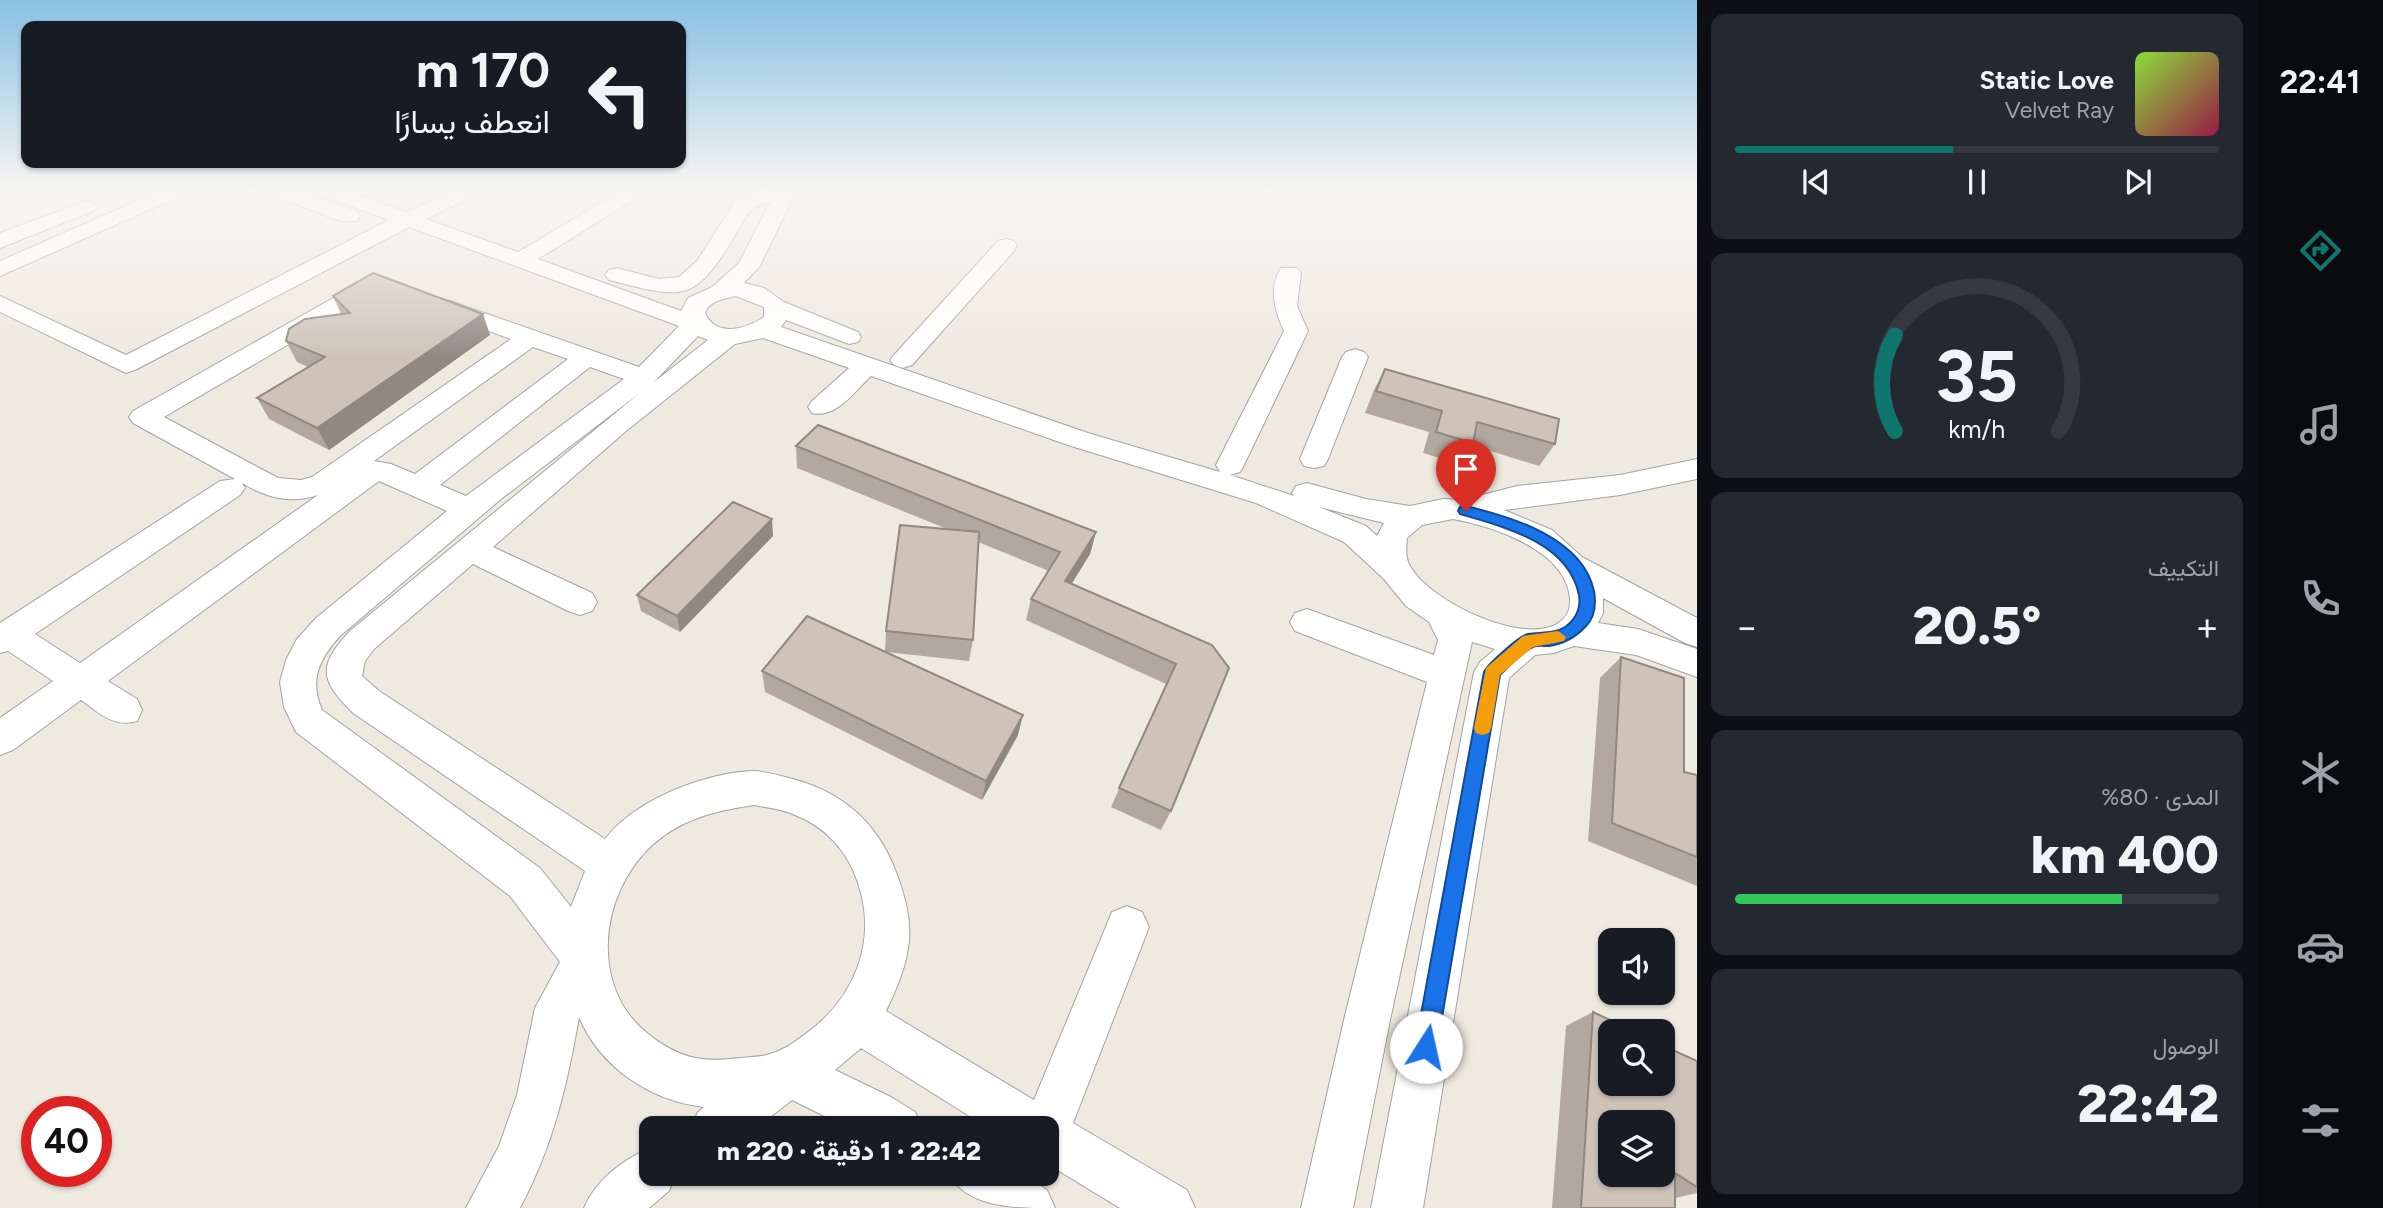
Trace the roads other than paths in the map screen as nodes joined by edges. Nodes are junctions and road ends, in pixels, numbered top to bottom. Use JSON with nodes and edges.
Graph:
{"nodes":[{"id":1,"x":50,"y":246,"type":"edge"},
{"id":2,"x":356,"y":246,"type":"edge"},
{"id":3,"x":500,"y":246,"type":"edge"},
{"id":4,"x":544,"y":246,"type":"edge"},
{"id":5,"x":717,"y":246,"type":"edge"},
{"id":6,"x":759,"y":246,"type":"edge"},
{"id":7,"x":1006,"y":246,"type":"dead end"},
{"id":8,"x":530,"y":255,"type":"junction"},
{"id":9,"x":0,"y":269,"type":"edge"},
{"id":10,"x":1289,"y":273,"type":"dead end"},
{"id":11,"x":770,"y":274,"type":"dead end"},
{"id":12,"x":722,"y":291,"type":"junction"},
{"id":13,"x":0,"y":303,"type":"edge"},
{"id":14,"x":770,"y":312,"type":"junction"},
{"id":15,"x":695,"y":324,"type":"junction"},
{"id":16,"x":729,"y":336,"type":"junction"},
{"id":17,"x":529,"y":338,"type":"junction"},
{"id":18,"x":1355,"y":357,"type":"dead end"},
{"id":19,"x":584,"y":358,"type":"junction"},
{"id":20,"x":903,"y":360,"type":"junction"},
{"id":21,"x":868,"y":365,"type":"junction"},
{"id":22,"x":644,"y":377,"type":"junction"},
{"id":23,"x":822,"y":407,"type":"dead end"},
{"id":24,"x":1314,"y":459,"type":"dead end"},
{"id":25,"x":1230,"y":465,"type":"junction"},
{"id":26,"x":1697,"y":469,"type":"edge"},
{"id":27,"x":1620,"y":485,"type":"junction"},
{"id":28,"x":418,"y":487,"type":"junction"},
{"id":29,"x":230,"y":488,"type":"dead end"},
{"id":30,"x":470,"y":509,"type":"junction"},
{"id":31,"x":1466,"y":511,"type":"junction"},
{"id":32,"x":1410,"y":517,"type":"junction"},
{"id":33,"x":470,"y":548,"type":"junction"},
{"id":34,"x":1571,"y":564,"type":"junction"},
{"id":35,"x":1396,"y":571,"type":"junction"},
{"id":36,"x":580,"y":602,"type":"dead end"},
{"id":37,"x":1443,"y":616,"type":"junction"},
{"id":38,"x":1307,"y":622,"type":"dead end"},
{"id":39,"x":1570,"y":632,"type":"junction"},
{"id":40,"x":1697,"y":634,"type":"edge"},
{"id":41,"x":4,"y":637,"type":"edge"},
{"id":42,"x":1528,"y":641,"type":"junction"},
{"id":43,"x":1697,"y":663,"type":"edge"},
{"id":44,"x":1446,"y":674,"type":"junction"},
{"id":45,"x":80,"y":681,"type":"junction"},
{"id":46,"x":124,"y":710,"type":"dead end"},
{"id":47,"x":0,"y":740,"type":"edge"},
{"id":48,"x":610,"y":865,"type":"junction"},
{"id":49,"x":1127,"y":927,"type":"dead end"},
{"id":50,"x":586,"y":960,"type":"junction"},
{"id":51,"x":858,"y":1019,"type":"junction"},
{"id":52,"x":788,"y":1073,"type":"junction"},
{"id":53,"x":732,"y":1116,"type":"edge"},
{"id":54,"x":877,"y":1116,"type":"edge"},
{"id":55,"x":1015,"y":1116,"type":"edge"},
{"id":56,"x":1053,"y":1116,"type":"edge"},
{"id":57,"x":1059,"y":1141,"type":"edge"},
{"id":58,"x":639,"y":1183,"type":"edge"},
{"id":59,"x":492,"y":1208,"type":"edge"},
{"id":60,"x":610,"y":1208,"type":"edge"},
{"id":61,"x":1169,"y":1208,"type":"edge"},
{"id":62,"x":1327,"y":1208,"type":"edge"},
{"id":63,"x":1398,"y":1208,"type":"edge"}],
"edges":[{"from":1,"to":9,"type":"street"},
{"from":2,"to":13,"type":"street"},
{"from":3,"to":8,"type":"street"},
{"from":4,"to":8,"type":"street"},
{"from":5,"to":8,"type":"street"},
{"from":6,"to":12,"type":"street"},
{"from":7,"to":20,"type":"street"},
{"from":8,"to":15,"type":"street"},
{"from":10,"to":25,"type":"street"},
{"from":11,"to":14,"type":"street"},
{"from":12,"to":14,"type":"street"},
{"from":12,"to":15,"type":"street"},
{"from":14,"to":16,"type":"street"},
{"from":14,"to":20,"type":"street"},
{"from":14,"to":21,"type":"street"},
{"from":15,"to":16,"type":"street"},
{"from":15,"to":22,"type":"street"},
{"from":16,"to":33,"type":"street"},
{"from":17,"to":17,"type":"street"},
{"from":17,"to":19,"type":"street"},
{"from":18,"to":24,"type":"street"},
{"from":19,"to":22,"type":"street"},
{"from":19,"to":28,"type":"street"},
{"from":20,"to":25,"type":"street"},
{"from":21,"to":23,"type":"street"},
{"from":21,"to":35,"type":"street"},
{"from":22,"to":30,"type":"street"},
{"from":25,"to":32,"type":"street"},
{"from":26,"to":27,"type":"street"},
{"from":27,"to":31,"type":"street"},
{"from":27,"to":34,"type":"street"},
{"from":28,"to":30,"type":"street"},
{"from":28,"to":45,"type":"street"},
{"from":29,"to":41,"type":"street"},
{"from":30,"to":50,"type":"street"},
{"from":31,"to":32,"type":"street"},
{"from":31,"to":34,"type":"street"},
{"from":32,"to":35,"type":"street"},
{"from":33,"to":36,"type":"street"},
{"from":33,"to":48,"type":"street"},
{"from":34,"to":39,"type":"street"},
{"from":34,"to":40,"type":"street"},
{"from":35,"to":37,"type":"street"},
{"from":37,"to":42,"type":"street"},
{"from":37,"to":44,"type":"street"},
{"from":38,"to":44,"type":"street"},
{"from":39,"to":42,"type":"street"},
{"from":39,"to":43,"type":"street"},
{"from":41,"to":45,"type":"street"},
{"from":42,"to":63,"type":"street"},
{"from":44,"to":62,"type":"street"},
{"from":45,"to":46,"type":"street"},
{"from":45,"to":47,"type":"street"},
{"from":48,"to":50,"type":"street"},
{"from":48,"to":51,"type":"street"},
{"from":49,"to":56,"type":"street"},
{"from":50,"to":52,"type":"street"},
{"from":50,"to":59,"type":"street"},
{"from":51,"to":52,"type":"street"},
{"from":51,"to":55,"type":"street"},
{"from":52,"to":53,"type":"street"},
{"from":52,"to":54,"type":"street"},
{"from":57,"to":61,"type":"street"},
{"from":58,"to":60,"type":"street"}]}
